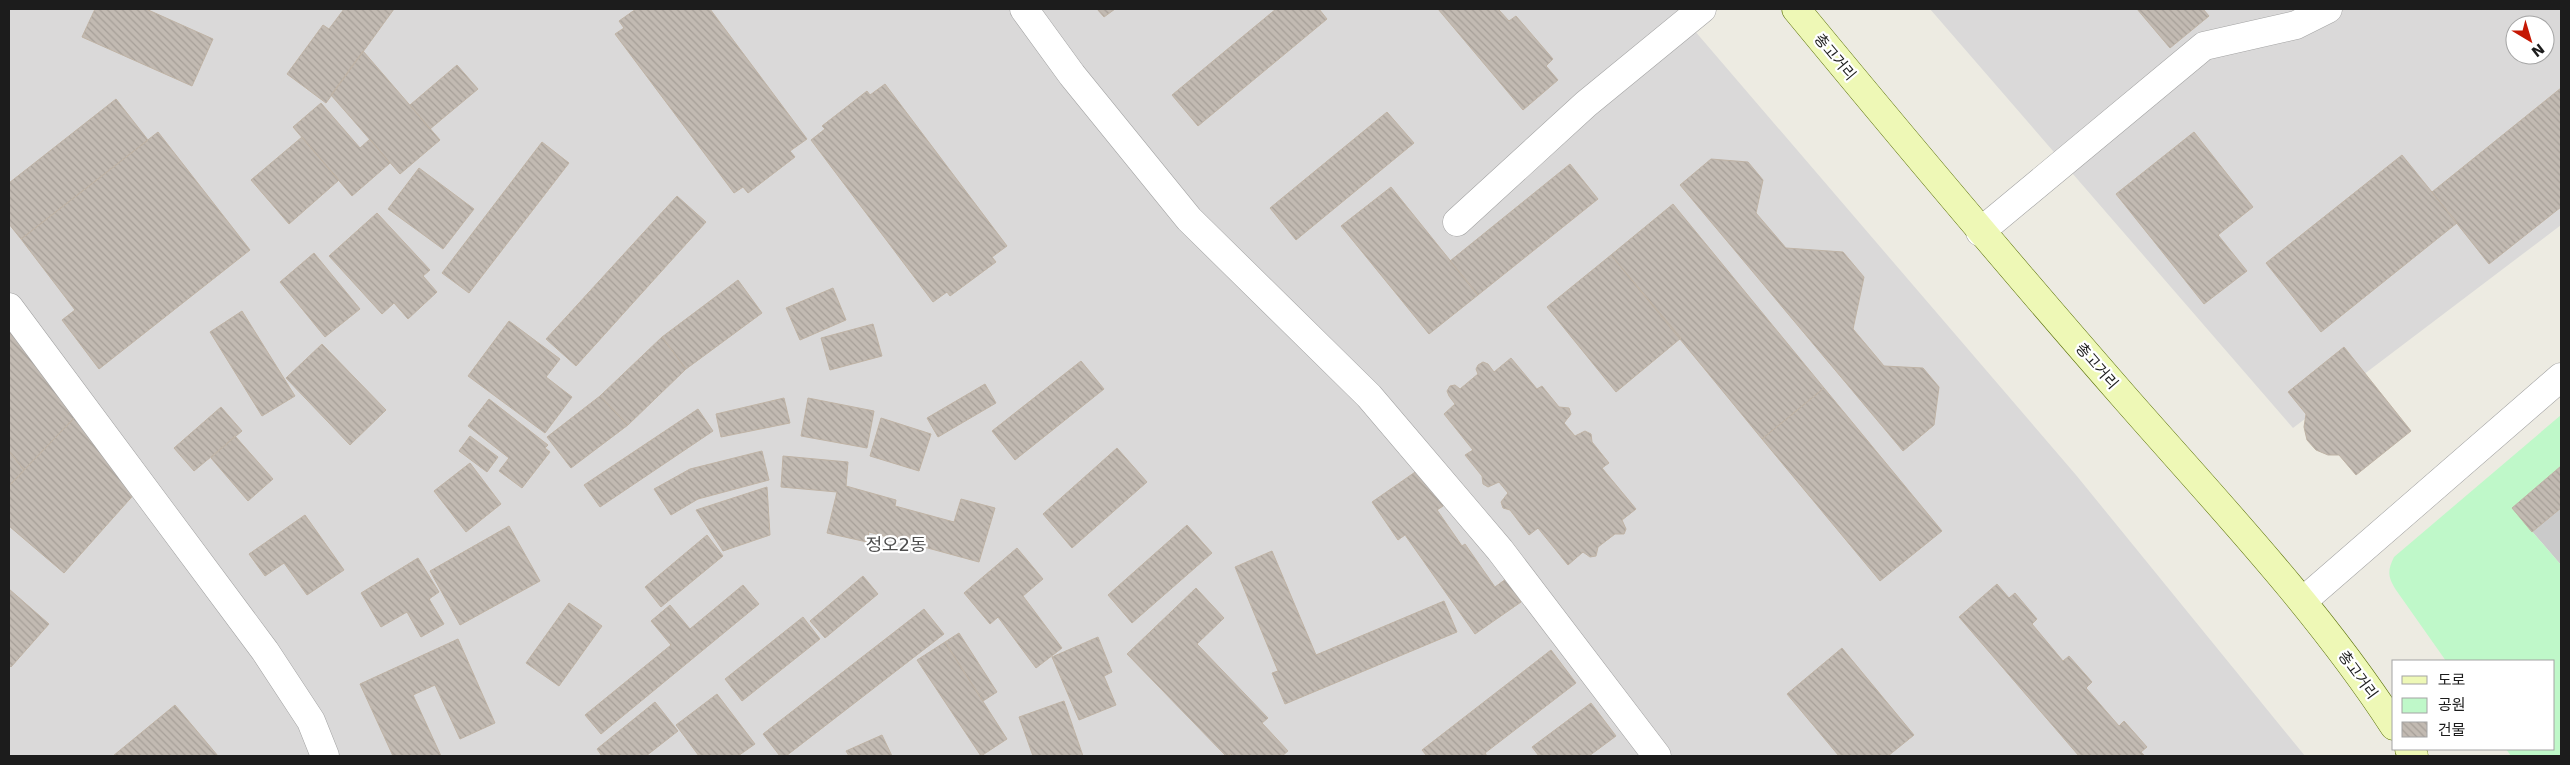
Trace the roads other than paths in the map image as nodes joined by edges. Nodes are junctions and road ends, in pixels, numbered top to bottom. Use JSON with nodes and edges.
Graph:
{"nodes":[{"id":1,"x":1024,"y":9,"type":"edge"},
{"id":2,"x":1702,"y":9,"type":"edge"},
{"id":3,"x":1796,"y":9,"type":"edge"},
{"id":4,"x":2328,"y":9,"type":"edge"},
{"id":5,"x":1457,"y":222,"type":"dead end"},
{"id":6,"x":1980,"y":232,"type":"junction"},
{"id":7,"x":9,"y":307,"type":"edge"},
{"id":8,"x":2561,"y":376,"type":"edge"},
{"id":9,"x":2303,"y":601,"type":"junction"},
{"id":10,"x":2392,"y":723,"type":"edge"},
{"id":11,"x":326,"y":756,"type":"edge"},
{"id":12,"x":1657,"y":756,"type":"edge"}],
"edges":[{"from":1,"to":12,"type":"street"},
{"from":2,"to":5,"type":"street"},
{"from":3,"to":6,"type":"main road","name":"총고거리"},
{"from":4,"to":6,"type":"street"},
{"from":6,"to":9,"type":"main road","name":"총고거리"},
{"from":7,"to":11,"type":"street"},
{"from":8,"to":9,"type":"street"},
{"from":9,"to":10,"type":"main road","name":"총고거리"}]}
